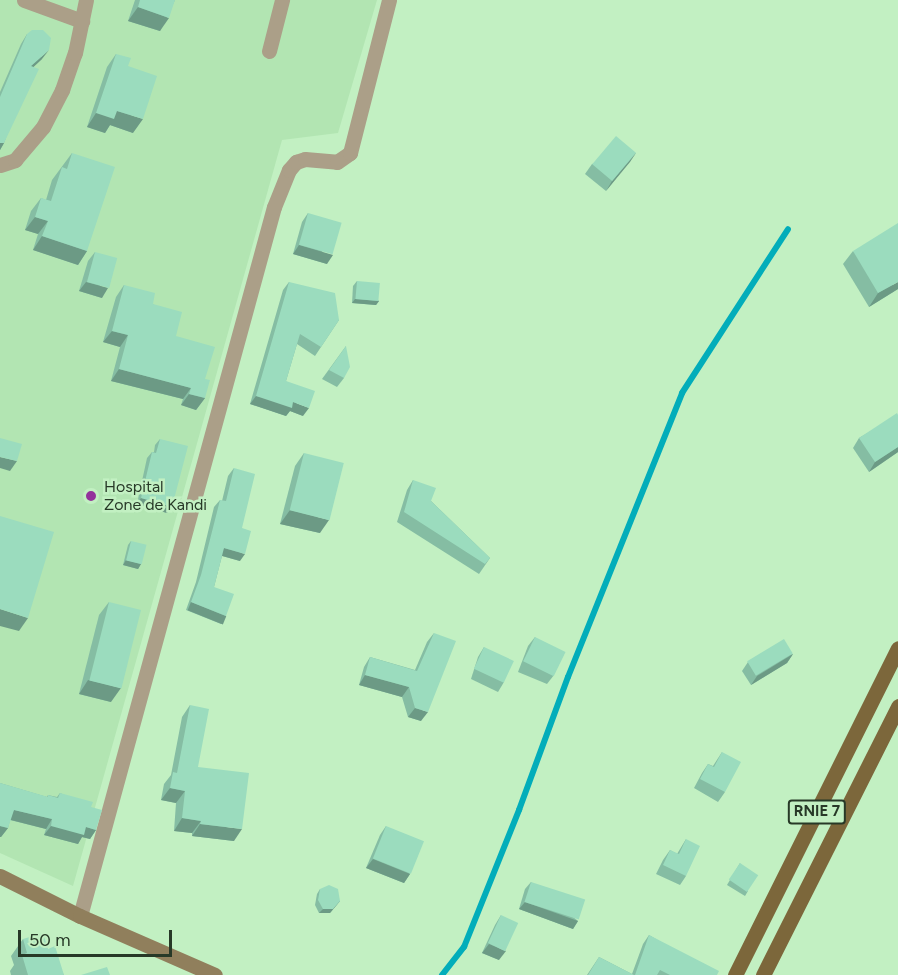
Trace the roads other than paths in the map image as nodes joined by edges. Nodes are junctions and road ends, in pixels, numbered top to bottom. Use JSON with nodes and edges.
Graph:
{"nodes":[{"id":1,"x":24,"y":0,"type":"edge"},
{"id":2,"x":86,"y":0,"type":"edge"},
{"id":3,"x":282,"y":0,"type":"edge"},
{"id":4,"x":389,"y":0,"type":"edge"},
{"id":5,"x":82,"y":21,"type":"junction"},
{"id":6,"x":269,"y":51,"type":"dead end"},
{"id":7,"x":0,"y":165,"type":"edge"},
{"id":8,"x":898,"y":648,"type":"edge"},
{"id":9,"x":898,"y":706,"type":"edge"},
{"id":10,"x":0,"y":876,"type":"edge"},
{"id":11,"x":80,"y":916,"type":"junction"},
{"id":12,"x":215,"y":975,"type":"edge"},
{"id":13,"x":735,"y":975,"type":"edge"},
{"id":14,"x":763,"y":975,"type":"edge"}],
"edges":[{"from":1,"to":5,"type":"street"},
{"from":2,"to":5,"type":"street"},
{"from":3,"to":6,"type":"street"},
{"from":4,"to":11,"type":"street"},
{"from":5,"to":7,"type":"street"},
{"from":8,"to":13,"type":"main road","number":"RNIE 7"},
{"from":9,"to":14,"type":"main road","number":"RNIE 7"},
{"from":10,"to":11,"type":"street"},
{"from":11,"to":12,"type":"street"}]}
